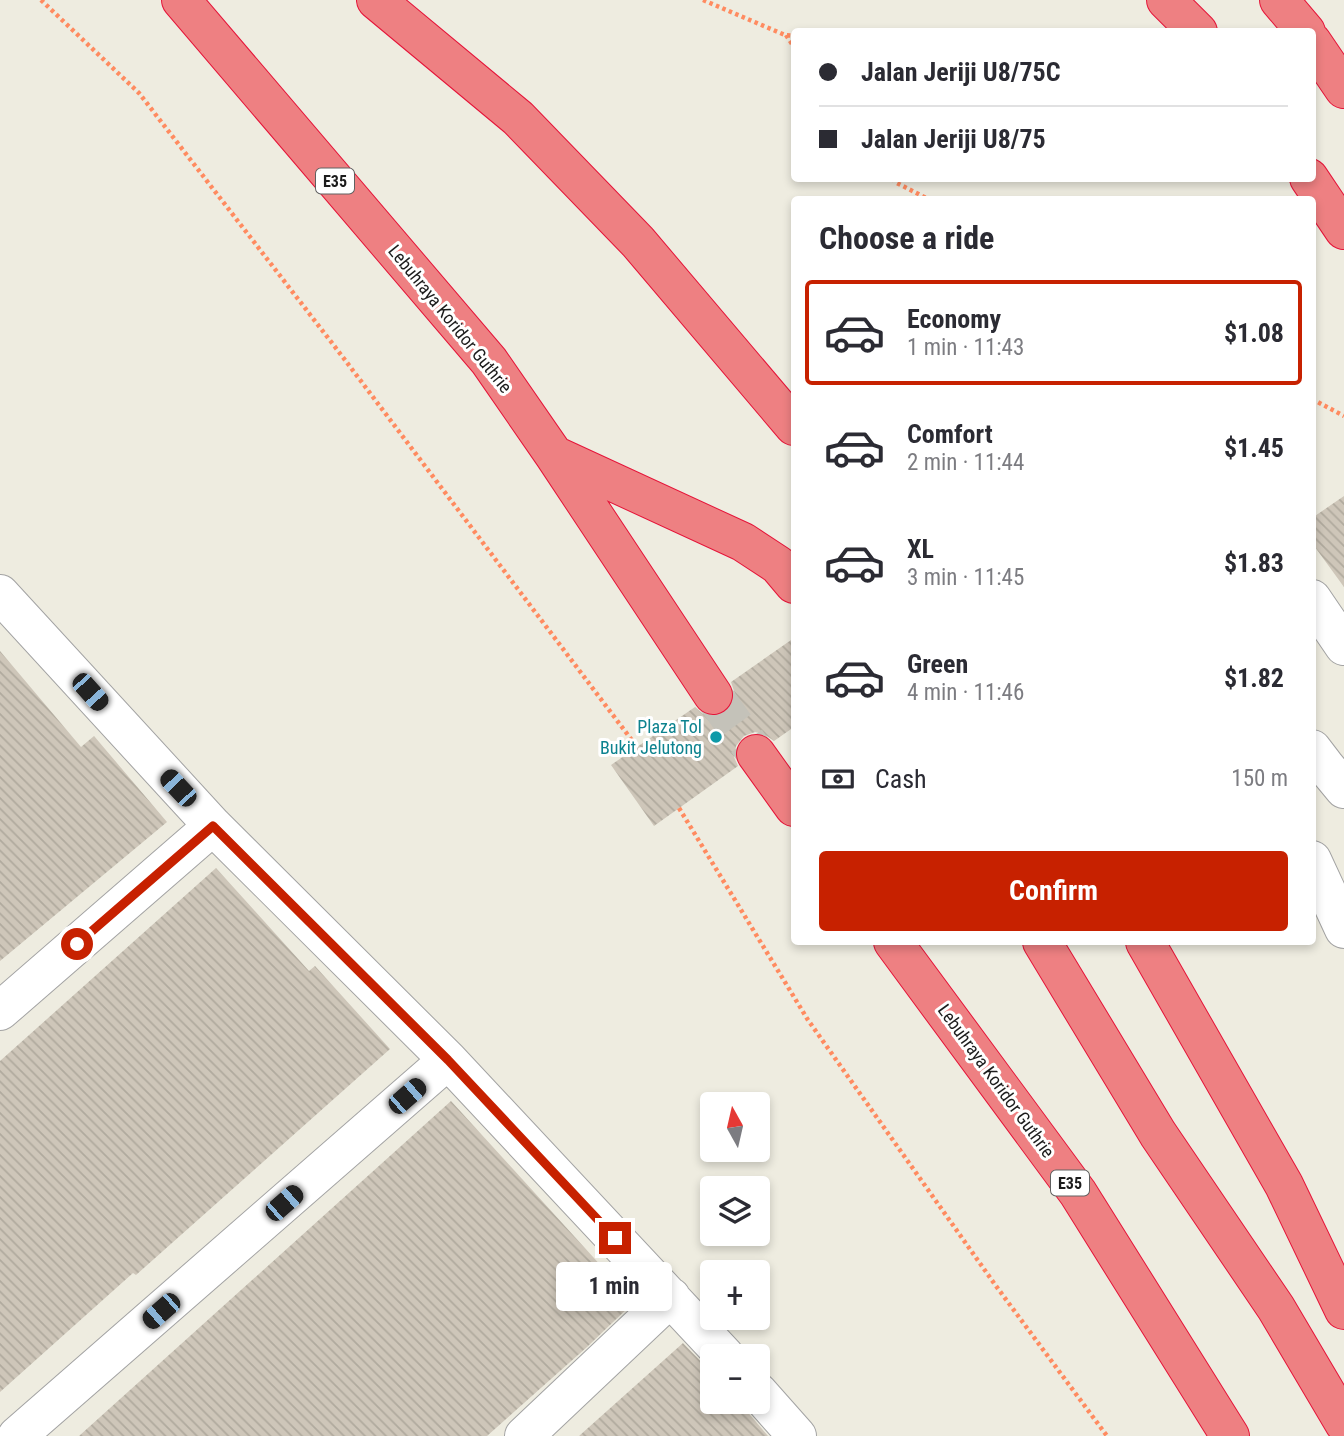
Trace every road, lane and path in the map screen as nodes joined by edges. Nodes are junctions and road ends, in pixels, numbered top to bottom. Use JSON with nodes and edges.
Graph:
{"nodes":[{"id":1,"x":41,"y":0,"type":"edge"},
{"id":2,"x":181,"y":0,"type":"edge"},
{"id":3,"x":376,"y":0,"type":"edge"},
{"id":4,"x":703,"y":0,"type":"edge"},
{"id":5,"x":1166,"y":0,"type":"edge"},
{"id":6,"x":1279,"y":0,"type":"edge"},
{"id":7,"x":1194,"y":28,"type":"edge"},
{"id":8,"x":1303,"y":28,"type":"edge"},
{"id":9,"x":785,"y":34,"type":"junction"},
{"id":10,"x":791,"y":35,"type":"edge"},
{"id":11,"x":791,"y":43,"type":"edge"},
{"id":12,"x":1316,"y":48,"type":"edge"},
{"id":13,"x":1344,"y":89,"type":"edge"},
{"id":14,"x":895,"y":182,"type":"edge"},
{"id":15,"x":1313,"y":182,"type":"edge"},
{"id":16,"x":922,"y":196,"type":"edge"},
{"id":17,"x":1344,"y":230,"type":"edge"},
{"id":18,"x":1316,"y":401,"type":"edge"},
{"id":19,"x":1344,"y":416,"type":"edge"},
{"id":20,"x":791,"y":422,"type":"edge"},
{"id":21,"x":554,"y":455,"type":"junction"},
{"id":22,"x":791,"y":580,"type":"edge"},
{"id":23,"x":1,"y":596,"type":"edge"},
{"id":24,"x":713,"y":695,"type":"tunnel mouth"},
{"id":25,"x":638,"y":747,"type":"dead end"},
{"id":26,"x":756,"y":754,"type":"tunnel mouth"},
{"id":27,"x":1316,"y":754,"type":"edge"},
{"id":28,"x":1344,"y":789,"type":"edge"},
{"id":29,"x":791,"y":803,"type":"edge"},
{"id":30,"x":679,"y":808,"type":"dead end"},
{"id":31,"x":213,"y":826,"type":"junction"},
{"id":32,"x":1316,"y":869,"type":"edge"},
{"id":33,"x":1344,"y":929,"type":"edge"},
{"id":34,"x":895,"y":945,"type":"edge"},
{"id":35,"x":1044,"y":945,"type":"edge"},
{"id":36,"x":1147,"y":945,"type":"edge"},
{"id":37,"x":0,"y":1011,"type":"edge"},
{"id":38,"x":448,"y":1060,"type":"junction"},
{"id":39,"x":671,"y":1297,"type":"junction"},
{"id":40,"x":1344,"y":1310,"type":"edge"},
{"id":41,"x":714,"y":1344,"type":"edge"},
{"id":42,"x":770,"y":1406,"type":"edge"},
{"id":43,"x":1344,"y":1423,"type":"edge"},
{"id":44,"x":18,"y":1436,"type":"edge"},
{"id":45,"x":524,"y":1436,"type":"edge"},
{"id":46,"x":797,"y":1436,"type":"edge"},
{"id":47,"x":1107,"y":1436,"type":"edge"},
{"id":48,"x":1230,"y":1436,"type":"edge"}],
"edges":[{"from":1,"to":25,"type":"path"},
{"from":2,"to":21,"type":"highway","name":"Lebuhraya Koridor Guthrie","number":"E35"},
{"from":3,"to":20,"type":"highway"},
{"from":4,"to":9,"type":"path"},
{"from":5,"to":7,"type":"highway"},
{"from":6,"to":8,"type":"highway"},
{"from":9,"to":10,"type":"path"},
{"from":9,"to":11,"type":"path"},
{"from":12,"to":13,"type":"highway"},
{"from":14,"to":16,"type":"path"},
{"from":15,"to":17,"type":"highway"},
{"from":18,"to":19,"type":"path"},
{"from":21,"to":22,"type":"highway"},
{"from":21,"to":24,"type":"highway","name":"Lebuhraya Koridor Guthrie","number":"E35"},
{"from":23,"to":31,"type":"street"},
{"from":26,"to":29,"type":"highway"},
{"from":27,"to":28,"type":"street"},
{"from":30,"to":47,"type":"path"},
{"from":31,"to":37,"type":"street"},
{"from":31,"to":38,"type":"street"},
{"from":32,"to":33,"type":"street"},
{"from":34,"to":48,"type":"highway","name":"Lebuhraya Koridor Guthrie","number":"E35"},
{"from":35,"to":43,"type":"highway"},
{"from":36,"to":40,"type":"highway"},
{"from":38,"to":39,"type":"street"},
{"from":38,"to":44,"type":"street"},
{"from":39,"to":41,"type":"street"},
{"from":39,"to":45,"type":"street"},
{"from":42,"to":46,"type":"street"}]}
